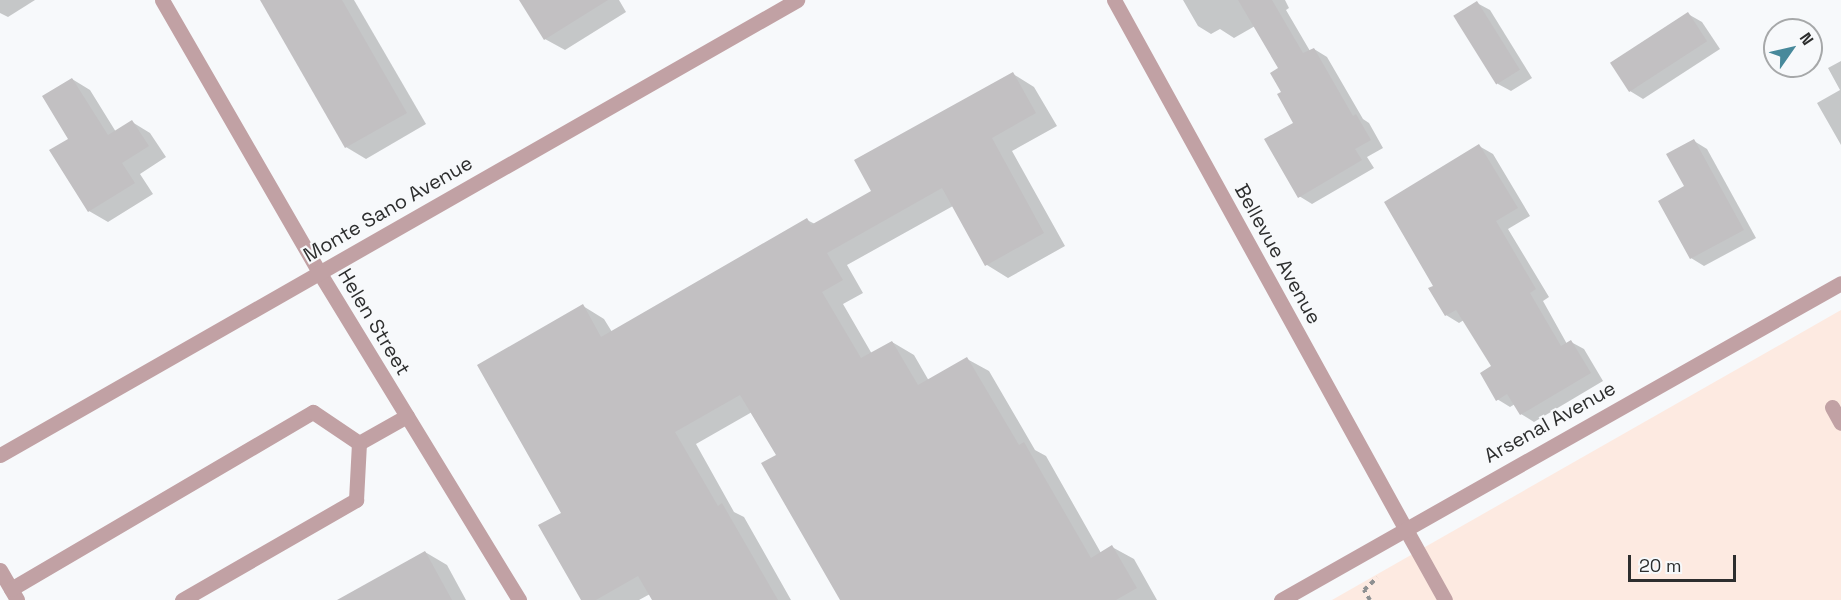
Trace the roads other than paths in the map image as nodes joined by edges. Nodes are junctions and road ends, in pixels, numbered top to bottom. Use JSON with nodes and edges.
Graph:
{"nodes":[{"id":1,"x":162,"y":0,"type":"edge"},
{"id":2,"x":797,"y":0,"type":"edge"},
{"id":3,"x":1114,"y":0,"type":"edge"},
{"id":4,"x":320,"y":272,"type":"junction"},
{"id":5,"x":1841,"y":283,"type":"edge"},
{"id":6,"x":1832,"y":407,"type":"dead end"},
{"id":7,"x":407,"y":416,"type":"junction"},
{"id":8,"x":1841,"y":423,"type":"edge"},
{"id":9,"x":359,"y":443,"type":"junction"},
{"id":10,"x":0,"y":455,"type":"edge"},
{"id":11,"x":1405,"y":528,"type":"junction"},
{"id":12,"x":0,"y":570,"type":"edge"},
{"id":13,"x":14,"y":594,"type":"edge"},
{"id":14,"x":182,"y":600,"type":"edge"},
{"id":15,"x":519,"y":600,"type":"edge"},
{"id":16,"x":1281,"y":600,"type":"edge"},
{"id":17,"x":1445,"y":600,"type":"edge"}],
"edges":[{"from":1,"to":4,"type":"street","name":"Helen Street"},
{"from":2,"to":4,"type":"street","name":"Monte Sano Avenue"},
{"from":3,"to":11,"type":"street","name":"Bellevue Avenue"},
{"from":4,"to":7,"type":"street","name":"Helen Street"},
{"from":4,"to":10,"type":"street","name":"Monte Sano Avenue"},
{"from":5,"to":11,"type":"street","name":"Arsenal Avenue"},
{"from":6,"to":8,"type":"street"},
{"from":7,"to":9,"type":"street"},
{"from":7,"to":15,"type":"street","name":"Helen Street"},
{"from":9,"to":13,"type":"street"},
{"from":9,"to":14,"type":"street"},
{"from":11,"to":16,"type":"street","name":"Arsenal Avenue"},
{"from":11,"to":17,"type":"street","name":"Bellevue Avenue"},
{"from":12,"to":13,"type":"street"}]}
